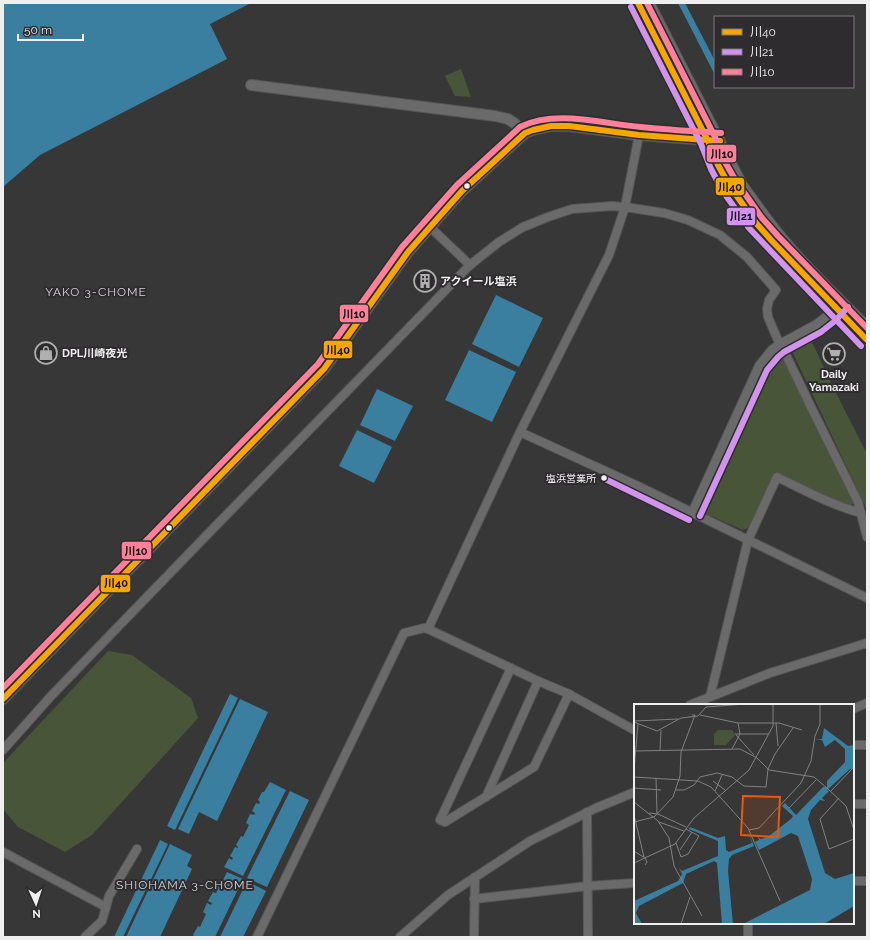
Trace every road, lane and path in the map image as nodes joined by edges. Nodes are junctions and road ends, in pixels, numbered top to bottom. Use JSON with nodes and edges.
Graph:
{"nodes":[{"id":1,"x":638,"y":3,"type":"edge"},
{"id":2,"x":649,"y":3,"type":"edge"},
{"id":3,"x":250,"y":85,"type":"dead end"},
{"id":4,"x":525,"y":133,"type":"junction"},
{"id":5,"x":639,"y":135,"type":"junction"},
{"id":6,"x":708,"y":141,"type":"junction"},
{"id":7,"x":720,"y":141,"type":"junction"},
{"id":8,"x":625,"y":207,"type":"junction"},
{"id":9,"x":430,"y":226,"type":"junction"},
{"id":10,"x":470,"y":265,"type":"junction"},
{"id":11,"x":812,"y":277,"type":"junction"},
{"id":12,"x":839,"y":305,"type":"junction"},
{"id":13,"x":867,"y":327,"type":"edge"},
{"id":14,"x":867,"y":340,"type":"edge"},
{"id":15,"x":780,"y":345,"type":"junction"},
{"id":16,"x":520,"y":432,"type":"junction"},
{"id":17,"x":693,"y":513,"type":"junction"},
{"id":18,"x":861,"y":513,"type":"junction"},
{"id":19,"x":867,"y":538,"type":"edge"},
{"id":20,"x":748,"y":540,"type":"junction"},
{"id":21,"x":867,"y":598,"type":"edge"},
{"id":22,"x":428,"y":630,"type":"junction"},
{"id":23,"x":867,"y":643,"type":"edge"},
{"id":24,"x":511,"y":668,"type":"junction"},
{"id":25,"x":538,"y":681,"type":"junction"},
{"id":26,"x":569,"y":694,"type":"junction"},
{"id":27,"x":710,"y":697,"type":"junction"},
{"id":28,"x":3,"y":699,"type":"edge"},
{"id":29,"x":867,"y":703,"type":"edge"},
{"id":30,"x":692,"y":704,"type":"edge"},
{"id":31,"x":854,"y":709,"type":"edge"},
{"id":32,"x":633,"y":729,"type":"edge"},
{"id":33,"x":854,"y":745,"type":"edge"},
{"id":34,"x":867,"y":745,"type":"edge"},
{"id":35,"x":3,"y":750,"type":"edge"},
{"id":36,"x":634,"y":792,"type":"edge"},
{"id":37,"x":486,"y":797,"type":"junction"},
{"id":38,"x":854,"y":804,"type":"edge"},
{"id":39,"x":867,"y":804,"type":"edge"},
{"id":40,"x":587,"y":812,"type":"junction"},
{"id":41,"x":137,"y":848,"type":"dead end"},
{"id":42,"x":3,"y":852,"type":"edge"},
{"id":43,"x":475,"y":877,"type":"junction"},
{"id":44,"x":854,"y":881,"type":"edge"},
{"id":45,"x":867,"y":881,"type":"edge"},
{"id":46,"x":634,"y":883,"type":"edge"},
{"id":47,"x":588,"y":886,"type":"junction"},
{"id":48,"x":474,"y":899,"type":"junction"},
{"id":49,"x":106,"y":907,"type":"junction"},
{"id":50,"x":748,"y":924,"type":"edge"},
{"id":51,"x":85,"y":937,"type":"edge"},
{"id":52,"x":257,"y":937,"type":"edge"},
{"id":53,"x":400,"y":937,"type":"edge"},
{"id":54,"x":474,"y":937,"type":"edge"},
{"id":55,"x":588,"y":937,"type":"edge"},
{"id":56,"x":748,"y":937,"type":"edge"}],
"edges":[{"from":1,"to":6,"type":"street"},
{"from":2,"to":7,"type":"street"},
{"from":3,"to":4,"type":"street"},
{"from":4,"to":5,"type":"street"},
{"from":4,"to":9,"type":"street"},
{"from":5,"to":6,"type":"street"},
{"from":5,"to":8,"type":"street"},
{"from":6,"to":7,"type":"street"},
{"from":6,"to":11,"type":"street"},
{"from":7,"to":11,"type":"street"},
{"from":8,"to":10,"type":"street"},
{"from":8,"to":15,"type":"street"},
{"from":8,"to":16,"type":"street"},
{"from":9,"to":10,"type":"street"},
{"from":9,"to":28,"type":"street"},
{"from":10,"to":35,"type":"street"},
{"from":11,"to":12,"type":"street"},
{"from":12,"to":13,"type":"street"},
{"from":12,"to":14,"type":"street"},
{"from":12,"to":15,"type":"street"},
{"from":15,"to":17,"type":"street"},
{"from":15,"to":18,"type":"street"},
{"from":16,"to":17,"type":"street"},
{"from":16,"to":22,"type":"street"},
{"from":17,"to":20,"type":"street"},
{"from":18,"to":19,"type":"street"},
{"from":18,"to":20,"type":"street"},
{"from":20,"to":21,"type":"street"},
{"from":20,"to":27,"type":"street"},
{"from":22,"to":24,"type":"street"},
{"from":22,"to":52,"type":"street"},
{"from":23,"to":27,"type":"street"},
{"from":24,"to":25,"type":"street"},
{"from":24,"to":37,"type":"street"},
{"from":25,"to":26,"type":"street"},
{"from":25,"to":37,"type":"street"},
{"from":26,"to":32,"type":"street"},
{"from":26,"to":37,"type":"street"},
{"from":27,"to":30,"type":"street"},
{"from":29,"to":31,"type":"street"},
{"from":33,"to":34,"type":"street"},
{"from":36,"to":40,"type":"street"},
{"from":38,"to":39,"type":"street"},
{"from":40,"to":43,"type":"street"},
{"from":40,"to":47,"type":"street"},
{"from":41,"to":49,"type":"street"},
{"from":42,"to":49,"type":"street"},
{"from":43,"to":48,"type":"street"},
{"from":43,"to":53,"type":"street"},
{"from":44,"to":45,"type":"street"},
{"from":46,"to":47,"type":"street"},
{"from":47,"to":48,"type":"street"},
{"from":47,"to":55,"type":"street"},
{"from":48,"to":54,"type":"street"},
{"from":49,"to":51,"type":"street"},
{"from":50,"to":56,"type":"street"}]}
